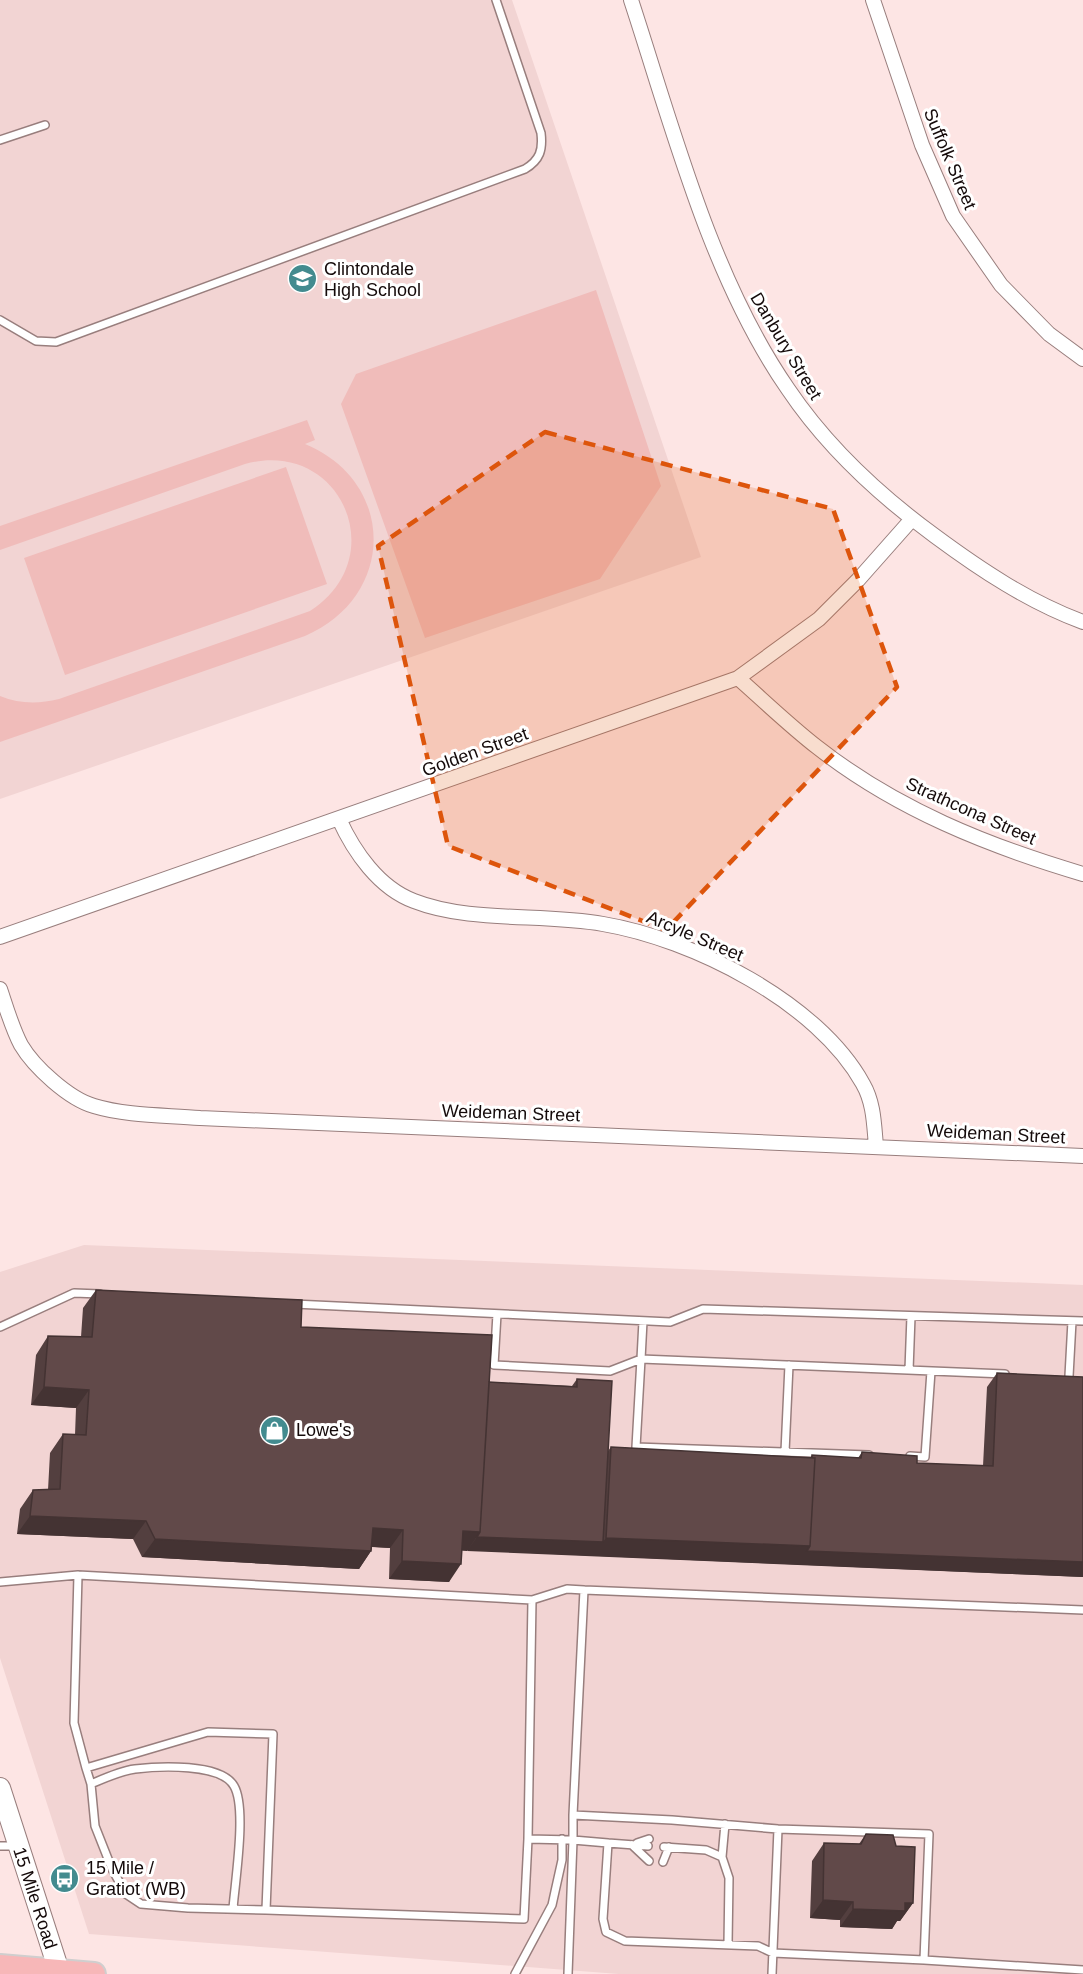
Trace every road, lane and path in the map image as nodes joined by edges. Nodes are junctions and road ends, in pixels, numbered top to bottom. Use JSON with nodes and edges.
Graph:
{"nodes":[{"id":1,"x":496,"y":0,"type":"edge"},
{"id":2,"x":632,"y":0,"type":"edge"},
{"id":3,"x":873,"y":0,"type":"edge"},
{"id":4,"x":45,"y":125,"type":"dead end"},
{"id":5,"x":0,"y":140,"type":"edge"},
{"id":6,"x":0,"y":320,"type":"edge"},
{"id":7,"x":1083,"y":359,"type":"edge"},
{"id":8,"x":912,"y":519,"type":"junction"},
{"id":9,"x":1083,"y":622,"type":"edge"},
{"id":10,"x":738,"y":678,"type":"junction"},
{"id":11,"x":339,"y":819,"type":"junction"},
{"id":12,"x":1083,"y":874,"type":"edge"},
{"id":13,"x":0,"y":937,"type":"edge"},
{"id":14,"x":0,"y":989,"type":"edge"},
{"id":15,"x":876,"y":1146,"type":"junction"},
{"id":16,"x":1083,"y":1156,"type":"edge"},
{"id":17,"x":109,"y":1295,"type":"edge"},
{"id":18,"x":285,"y":1304,"type":"edge"},
{"id":19,"x":497,"y":1314,"type":"junction"},
{"id":20,"x":911,"y":1316,"type":"junction"},
{"id":21,"x":643,"y":1321,"type":"junction"},
{"id":22,"x":1072,"y":1321,"type":"junction"},
{"id":23,"x":1083,"y":1322,"type":"edge"},
{"id":24,"x":0,"y":1327,"type":"edge"},
{"id":25,"x":641,"y":1359,"type":"junction"},
{"id":26,"x":789,"y":1365,"type":"junction"},
{"id":27,"x":909,"y":1370,"type":"junction"},
{"id":28,"x":931,"y":1371,"type":"junction"},
{"id":29,"x":1011,"y":1374,"type":"edge"},
{"id":30,"x":1057,"y":1376,"type":"edge"},
{"id":31,"x":785,"y":1452,"type":"junction"},
{"id":32,"x":879,"y":1455,"type":"edge"},
{"id":33,"x":902,"y":1456,"type":"edge"},
{"id":34,"x":78,"y":1575,"type":"junction"},
{"id":35,"x":0,"y":1582,"type":"edge"},
{"id":36,"x":584,"y":1590,"type":"junction"},
{"id":37,"x":532,"y":1600,"type":"junction"},
{"id":38,"x":1083,"y":1610,"type":"edge"},
{"id":39,"x":86,"y":1768,"type":"junction"},
{"id":40,"x":91,"y":1784,"type":"junction"},
{"id":41,"x":0,"y":1788,"type":"edge"},
{"id":42,"x":573,"y":1815,"type":"junction"},
{"id":43,"x":725,"y":1824,"type":"junction"},
{"id":44,"x":778,"y":1829,"type":"junction"},
{"id":45,"x":528,"y":1839,"type":"junction"},
{"id":46,"x":562,"y":1839,"type":"junction"},
{"id":47,"x":573,"y":1840,"type":"junction"},
{"id":48,"x":608,"y":1843,"type":"junction"},
{"id":49,"x":632,"y":1845,"type":"junction"},
{"id":50,"x":9,"y":1846,"type":"edge"},
{"id":51,"x":665,"y":1850,"type":"dead end"},
{"id":52,"x":722,"y":1857,"type":"junction"},
{"id":53,"x":233,"y":1909,"type":"junction"},
{"id":54,"x":266,"y":1910,"type":"junction"},
{"id":55,"x":728,"y":1944,"type":"junction"},
{"id":56,"x":773,"y":1953,"type":"junction"},
{"id":57,"x":924,"y":1960,"type":"junction"},
{"id":58,"x":0,"y":1966,"type":"edge"},
{"id":59,"x":1083,"y":1970,"type":"edge"},
{"id":60,"x":59,"y":1973,"type":"edge"},
{"id":61,"x":94,"y":1974,"type":"edge"},
{"id":62,"x":515,"y":1974,"type":"edge"},
{"id":63,"x":568,"y":1974,"type":"edge"},
{"id":64,"x":772,"y":1974,"type":"edge"}],
"edges":[{"from":1,"to":6,"type":"lane"},
{"from":2,"to":8,"type":"street","name":"Danbury Street"},
{"from":3,"to":7,"type":"street","name":"Suffolk Street"},
{"from":4,"to":5,"type":"lane"},
{"from":8,"to":9,"type":"street","name":"Danbury Street"},
{"from":8,"to":10,"type":"street","name":"Golden Street"},
{"from":10,"to":11,"type":"street","name":"Golden Street"},
{"from":10,"to":12,"type":"street","name":"Strathcona Street"},
{"from":11,"to":13,"type":"street","name":"Golden Street"},
{"from":11,"to":15,"type":"street","name":"Arcyle Street"},
{"from":14,"to":15,"type":"street","name":"Weideman Street"},
{"from":15,"to":16,"type":"street","name":"Weideman Street"},
{"from":17,"to":24,"type":"lane"},
{"from":18,"to":19,"type":"lane"},
{"from":19,"to":21,"type":"lane"},
{"from":19,"to":25,"type":"lane"},
{"from":20,"to":21,"type":"lane"},
{"from":20,"to":22,"type":"lane"},
{"from":20,"to":27,"type":"lane"},
{"from":21,"to":25,"type":"lane"},
{"from":22,"to":23,"type":"lane"},
{"from":22,"to":30,"type":"lane"},
{"from":25,"to":26,"type":"lane"},
{"from":25,"to":31,"type":"lane"},
{"from":26,"to":27,"type":"lane"},
{"from":26,"to":31,"type":"lane"},
{"from":27,"to":28,"type":"lane"},
{"from":28,"to":29,"type":"lane"},
{"from":28,"to":33,"type":"lane"},
{"from":31,"to":32,"type":"lane"},
{"from":34,"to":35,"type":"lane"},
{"from":34,"to":37,"type":"lane"},
{"from":34,"to":39,"type":"lane"},
{"from":36,"to":37,"type":"lane"},
{"from":36,"to":38,"type":"lane"},
{"from":36,"to":42,"type":"lane"},
{"from":37,"to":45,"type":"lane"},
{"from":39,"to":40,"type":"lane"},
{"from":39,"to":54,"type":"lane"},
{"from":40,"to":53,"type":"lane"},
{"from":40,"to":53,"type":"lane"},
{"from":41,"to":50,"type":"main road","name":"15 Mile Road"},
{"from":42,"to":43,"type":"lane"},
{"from":42,"to":47,"type":"lane"},
{"from":43,"to":44,"type":"lane"},
{"from":43,"to":52,"type":"lane"},
{"from":44,"to":56,"type":"lane"},
{"from":44,"to":57,"type":"lane"},
{"from":45,"to":46,"type":"lane"},
{"from":45,"to":54,"type":"lane"},
{"from":46,"to":47,"type":"lane"},
{"from":46,"to":62,"type":"lane"},
{"from":47,"to":48,"type":"lane"},
{"from":47,"to":63,"type":"lane"},
{"from":48,"to":49,"type":"lane"},
{"from":48,"to":55,"type":"lane"},
{"from":49,"to":49,"type":"lane"},
{"from":50,"to":60,"type":"main road","name":"15 Mile Road"},
{"from":51,"to":52,"type":"lane"},
{"from":52,"to":55,"type":"lane"},
{"from":53,"to":54,"type":"lane"},
{"from":55,"to":56,"type":"lane"},
{"from":56,"to":57,"type":"lane"},
{"from":56,"to":64,"type":"lane"},
{"from":57,"to":59,"type":"lane"},
{"from":58,"to":60,"type":"main road"},
{"from":60,"to":61,"type":"main road"}]}
